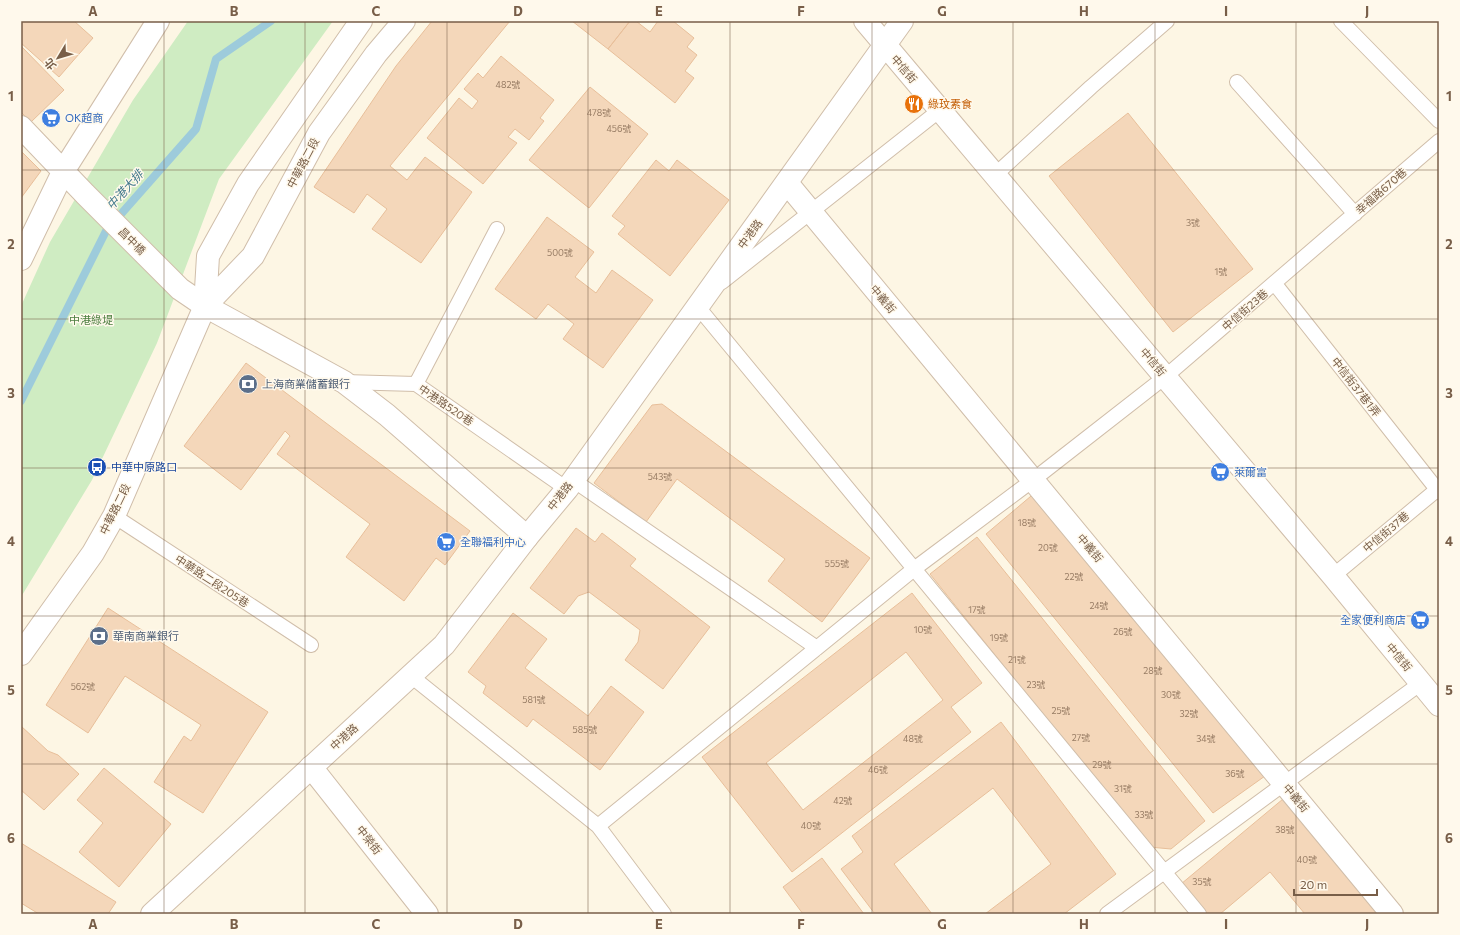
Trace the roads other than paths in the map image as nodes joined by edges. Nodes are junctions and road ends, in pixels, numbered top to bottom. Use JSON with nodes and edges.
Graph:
{"nodes":[{"id":1,"x":158,"y":21,"type":"edge"},
{"id":2,"x":361,"y":21,"type":"edge"},
{"id":3,"x":404,"y":21,"type":"edge"},
{"id":4,"x":864,"y":21,"type":"edge"},
{"id":5,"x":902,"y":21,"type":"edge"},
{"id":6,"x":1167,"y":21,"type":"edge"},
{"id":7,"x":1341,"y":21,"type":"edge"},
{"id":8,"x":884,"y":46,"type":"junction"},
{"id":9,"x":1237,"y":82,"type":"dead end"},
{"id":10,"x":940,"y":110,"type":"junction"},
{"id":11,"x":1439,"y":121,"type":"edge"},
{"id":12,"x":21,"y":127,"type":"edge"},
{"id":13,"x":1439,"y":142,"type":"edge"},
{"id":14,"x":64,"y":170,"type":"junction"},
{"id":15,"x":996,"y":175,"type":"junction"},
{"id":16,"x":787,"y":183,"type":"junction"},
{"id":17,"x":810,"y":212,"type":"junction"},
{"id":18,"x":1355,"y":214,"type":"junction"},
{"id":19,"x":497,"y":229,"type":"dead end"},
{"id":20,"x":1323,"y":241,"type":"joint"},
{"id":21,"x":21,"y":259,"type":"edge"},
{"id":22,"x":1275,"y":284,"type":"junction"},
{"id":23,"x":702,"y":301,"type":"junction"},
{"id":24,"x":205,"y":306,"type":"junction"},
{"id":25,"x":1165,"y":377,"type":"junction"},
{"id":26,"x":344,"y":382,"type":"junction"},
{"id":27,"x":416,"y":384,"type":"junction"},
{"id":28,"x":1033,"y":480,"type":"junction"},
{"id":29,"x":570,"y":484,"type":"junction"},
{"id":30,"x":1438,"y":490,"type":"edge"},
{"id":31,"x":114,"y":516,"type":"junction"},
{"id":32,"x":527,"y":537,"type":"junction"},
{"id":33,"x":914,"y":569,"type":"junction"},
{"id":34,"x":1333,"y":576,"type":"junction"},
{"id":35,"x":311,"y":646,"type":"dead end"},
{"id":36,"x":817,"y":648,"type":"junction"},
{"id":37,"x":21,"y":654,"type":"edge"},
{"id":38,"x":411,"y":676,"type":"junction"},
{"id":39,"x":1421,"y":683,"type":"junction"},
{"id":40,"x":1439,"y":705,"type":"edge"},
{"id":41,"x":311,"y":767,"type":"junction"},
{"id":42,"x":1285,"y":784,"type":"junction"},
{"id":43,"x":598,"y":826,"type":"junction"},
{"id":44,"x":1165,"y":872,"type":"junction"},
{"id":45,"x":159,"y":912,"type":"edge"},
{"id":46,"x":427,"y":914,"type":"edge"},
{"id":47,"x":664,"y":914,"type":"edge"},
{"id":48,"x":1107,"y":914,"type":"edge"},
{"id":49,"x":1199,"y":914,"type":"edge"},
{"id":50,"x":1392,"y":914,"type":"edge"}],
"edges":[{"from":1,"to":14,"type":"street"},
{"from":2,"to":24,"type":"street","name":"中華路二段"},
{"from":3,"to":24,"type":"street","name":"中華路二段"},
{"from":4,"to":8,"type":"street","name":"中信街"},
{"from":5,"to":8,"type":"street","name":"中港路"},
{"from":6,"to":15,"type":"lane"},
{"from":7,"to":11,"type":"lane"},
{"from":8,"to":10,"type":"street","name":"中信街"},
{"from":8,"to":16,"type":"street","name":"中港路"},
{"from":9,"to":18,"type":"lane"},
{"from":10,"to":15,"type":"street","name":"中信街"},
{"from":10,"to":17,"type":"lane"},
{"from":12,"to":14,"type":"street","name":"昌中橋"},
{"from":13,"to":18,"type":"lane","name":"幸福路670巷"},
{"from":14,"to":21,"type":"street"},
{"from":14,"to":24,"type":"street","name":"昌中橋"},
{"from":15,"to":25,"type":"street","name":"中信街"},
{"from":16,"to":17,"type":"street","name":"中義街"},
{"from":16,"to":23,"type":"street","name":"中港路"},
{"from":17,"to":23,"type":"lane"},
{"from":17,"to":28,"type":"street","name":"中義街"},
{"from":18,"to":20,"type":"lane","name":"幸福路670巷"},
{"from":19,"to":27,"type":"lane"},
{"from":20,"to":22,"type":"lane","name":"中信街23巷"},
{"from":22,"to":25,"type":"lane","name":"中信街23巷"},
{"from":22,"to":30,"type":"lane","name":"中信街37巷1弄"},
{"from":23,"to":29,"type":"street","name":"中港路"},
{"from":23,"to":33,"type":"lane"},
{"from":24,"to":26,"type":"street","name":"中港路520巷"},
{"from":24,"to":31,"type":"street","name":"中華路二段"},
{"from":25,"to":28,"type":"lane","name":"中信街23巷"},
{"from":25,"to":34,"type":"street","name":"中信街"},
{"from":26,"to":27,"type":"lane","name":"中港路520巷"},
{"from":26,"to":32,"type":"street"},
{"from":27,"to":29,"type":"lane","name":"中港路520巷"},
{"from":28,"to":33,"type":"lane","name":"中信街23巷"},
{"from":28,"to":42,"type":"street","name":"中義街"},
{"from":29,"to":32,"type":"street","name":"中港路"},
{"from":29,"to":36,"type":"lane","name":"中港路520巷"},
{"from":30,"to":34,"type":"lane","name":"中信街37巷"},
{"from":31,"to":35,"type":"lane","name":"中華路二段205巷"},
{"from":31,"to":37,"type":"street","name":"中華路二段"},
{"from":32,"to":38,"type":"street","name":"中港路"},
{"from":33,"to":36,"type":"lane","name":"中信街23巷"},
{"from":33,"to":44,"type":"lane"},
{"from":34,"to":39,"type":"street","name":"中信街"},
{"from":36,"to":43,"type":"lane","name":"中信街23巷"},
{"from":38,"to":41,"type":"street","name":"中港路"},
{"from":38,"to":43,"type":"lane"},
{"from":39,"to":40,"type":"street","name":"中信街"},
{"from":39,"to":42,"type":"lane"},
{"from":41,"to":45,"type":"street","name":"中港路"},
{"from":41,"to":46,"type":"street","name":"中榮街"},
{"from":42,"to":44,"type":"lane"},
{"from":42,"to":50,"type":"street","name":"中義街"},
{"from":43,"to":47,"type":"lane"},
{"from":44,"to":48,"type":"lane"},
{"from":44,"to":49,"type":"lane"}]}
